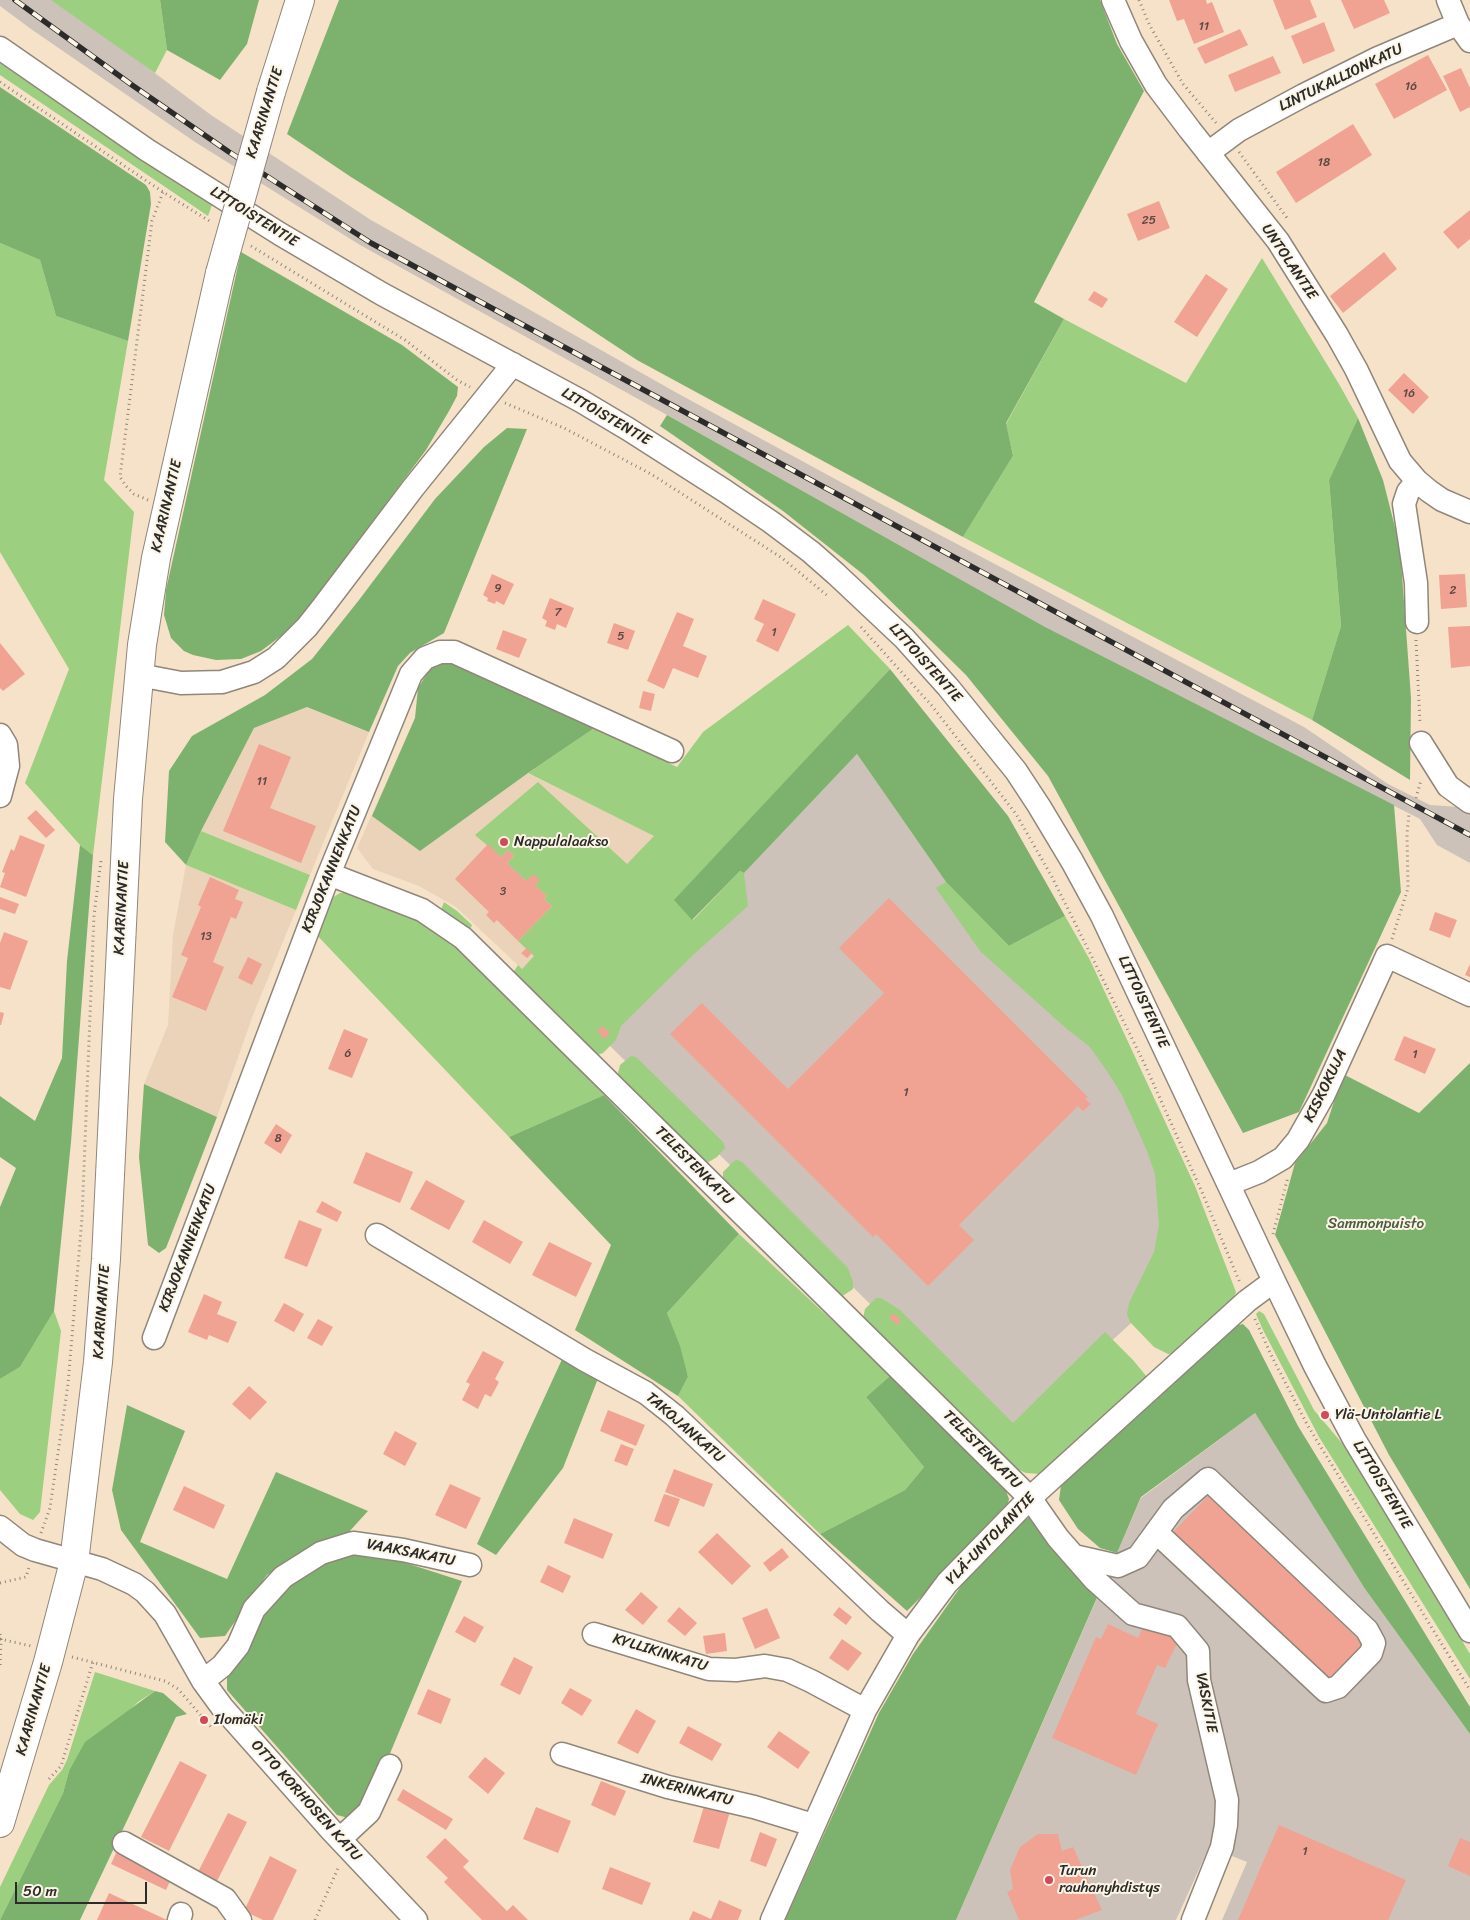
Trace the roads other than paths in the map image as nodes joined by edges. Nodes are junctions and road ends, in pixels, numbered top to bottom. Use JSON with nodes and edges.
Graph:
{"nodes":[{"id":1,"x":300,"y":0,"type":"edge"},
{"id":2,"x":1113,"y":0,"type":"edge"},
{"id":3,"x":1448,"y":0,"type":"edge"},
{"id":4,"x":1464,"y":32,"type":"edge"},
{"id":5,"x":0,"y":48,"type":"edge"},
{"id":6,"x":1208,"y":153,"type":"junction"},
{"id":7,"x":513,"y":364,"type":"junction"},
{"id":8,"x":1417,"y":481,"type":"junction"},
{"id":9,"x":1470,"y":512,"type":"edge"},
{"id":10,"x":1417,"y":622,"type":"road end"},
{"id":11,"x":139,"y":675,"type":"junction"},
{"id":12,"x":0,"y":735,"type":"edge"},
{"id":13,"x":1421,"y":743,"type":"road end"},
{"id":14,"x":672,"y":751,"type":"dead end"},
{"id":15,"x":0,"y":796,"type":"edge"},
{"id":16,"x":1470,"y":802,"type":"edge"},
{"id":17,"x":329,"y":874,"type":"junction"},
{"id":18,"x":1470,"y":995,"type":"edge"},
{"id":19,"x":1229,"y":1184,"type":"junction"},
{"id":20,"x":377,"y":1235,"type":"dead end"},
{"id":21,"x":1270,"y":1272,"type":"junction"},
{"id":22,"x":154,"y":1338,"type":"dead end"},
{"id":23,"x":1030,"y":1498,"type":"junction"},
{"id":24,"x":0,"y":1527,"type":"edge"},
{"id":25,"x":1156,"y":1532,"type":"junction"},
{"id":26,"x":1074,"y":1556,"type":"junction"},
{"id":27,"x":74,"y":1562,"type":"junction"},
{"id":28,"x":470,"y":1565,"type":"dead end"},
{"id":29,"x":1470,"y":1631,"type":"edge"},
{"id":30,"x":594,"y":1634,"type":"dead end"},
{"id":31,"x":908,"y":1636,"type":"junction"},
{"id":32,"x":203,"y":1681,"type":"junction"},
{"id":33,"x":865,"y":1710,"type":"junction"},
{"id":34,"x":562,"y":1754,"type":"dead end"},
{"id":35,"x":390,"y":1766,"type":"dead end"},
{"id":36,"x":0,"y":1823,"type":"edge"},
{"id":37,"x":813,"y":1825,"type":"junction"},
{"id":38,"x":340,"y":1839,"type":"junction"},
{"id":39,"x":124,"y":1843,"type":"dead end"},
{"id":40,"x":240,"y":1920,"type":"edge"},
{"id":41,"x":416,"y":1920,"type":"edge"},
{"id":42,"x":772,"y":1920,"type":"edge"},
{"id":43,"x":1193,"y":1920,"type":"edge"}],
"edges":[{"from":1,"to":11,"type":"main road","name":"KAARINANTIE","bridge":true},
{"from":2,"to":6,"type":"street","name":"UNTOLANTIE"},
{"from":3,"to":4,"type":"street","name":"LINTUKALLIONKATU"},
{"from":4,"to":6,"type":"street","name":"LINTUKALLIONKATU"},
{"from":5,"to":7,"type":"street","name":"LITTOISTENTIE"},
{"from":6,"to":8,"type":"street","name":"UNTOLANTIE"},
{"from":7,"to":11,"type":"street"},
{"from":7,"to":19,"type":"street","name":"LITTOISTENTIE"},
{"from":8,"to":9,"type":"street","name":"UNTOLANTIE"},
{"from":8,"to":10,"type":"street"},
{"from":11,"to":27,"type":"main road","name":"KAARINANTIE"},
{"from":12,"to":15,"type":"street"},
{"from":13,"to":16,"type":"street"},
{"from":14,"to":17,"type":"street","name":"KIRJOKANNENKATU"},
{"from":17,"to":22,"type":"street","name":"KIRJOKANNENKATU"},
{"from":17,"to":23,"type":"street","name":"TELESTENKATU"},
{"from":18,"to":19,"type":"street","name":"KISKOKUJA"},
{"from":19,"to":21,"type":"street","name":"LITTOISTENTIE"},
{"from":20,"to":31,"type":"street","name":"TAKOJANKATU"},
{"from":21,"to":23,"type":"street","name":"YLÄ-UNTOLANTIE"},
{"from":21,"to":29,"type":"street","name":"LITTOISTENTIE"},
{"from":23,"to":26,"type":"street","name":"VASKITIE"},
{"from":23,"to":31,"type":"street","name":"YLÄ-UNTOLANTIE"},
{"from":24,"to":27,"type":"street","name":"OTTO KORHOSEN KATU"},
{"from":25,"to":25,"type":"street"},
{"from":25,"to":26,"type":"street"},
{"from":26,"to":43,"type":"street","name":"VASKITIE"},
{"from":27,"to":32,"type":"street","name":"OTTO KORHOSEN KATU"},
{"from":27,"to":36,"type":"main road","name":"KAARINANTIE"},
{"from":28,"to":32,"type":"street","name":"VAAKSAKATU"},
{"from":30,"to":33,"type":"street","name":"KYLLIKINKATU"},
{"from":31,"to":33,"type":"street","name":"YLÄ-UNTOLANTIE"},
{"from":32,"to":38,"type":"street","name":"OTTO KORHOSEN KATU"},
{"from":33,"to":37,"type":"street","name":"YLÄ-UNTOLANTIE"},
{"from":34,"to":37,"type":"street","name":"INKERINKATU"},
{"from":35,"to":38,"type":"street"},
{"from":37,"to":42,"type":"street","name":"YLÄ-UNTOLANTIE"},
{"from":38,"to":41,"type":"street","name":"OTTO KORHOSEN KATU"},
{"from":39,"to":40,"type":"street"}]}
